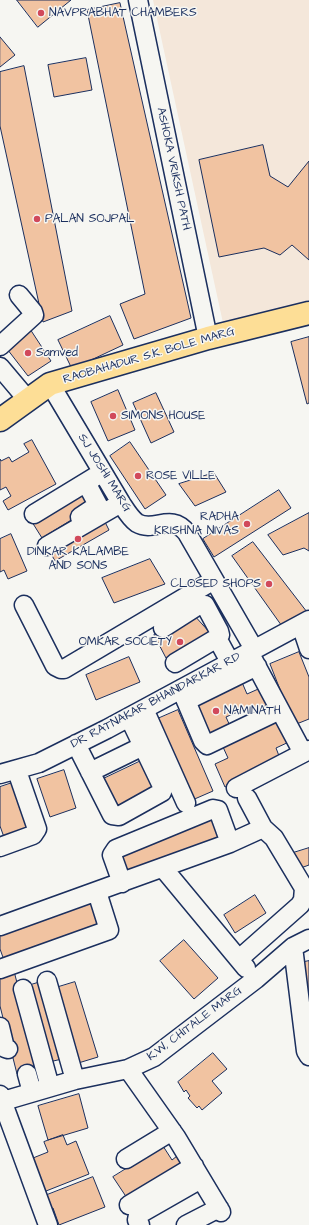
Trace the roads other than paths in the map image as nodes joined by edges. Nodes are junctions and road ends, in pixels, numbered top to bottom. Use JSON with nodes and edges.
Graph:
{"nodes":[{"id":1,"x":138,"y":0,"type":"edge"},
{"id":2,"x":19,"y":295,"type":"dead end"},
{"id":3,"x":309,"y":313,"type":"edge"},
{"id":4,"x":208,"y":338,"type":"junction"},
{"id":5,"x":0,"y":346,"type":"edge"},
{"id":6,"x":0,"y":367,"type":"edge"},
{"id":7,"x":50,"y":384,"type":"junction"},
{"id":8,"x":27,"y":399,"type":"junction"},
{"id":9,"x":0,"y":420,"type":"edge"},
{"id":10,"x":103,"y":472,"type":"junction"},
{"id":11,"x":117,"y":496,"type":"junction"},
{"id":12,"x":34,"y":514,"type":"dead end"},
{"id":13,"x":214,"y":580,"type":"junction"},
{"id":14,"x":196,"y":599,"type":"junction"},
{"id":15,"x":24,"y":605,"type":"dead end"},
{"id":16,"x":305,"y":623,"type":"edge"},
{"id":17,"x":163,"y":628,"type":"dead end"},
{"id":18,"x":217,"y":638,"type":"junction"},
{"id":19,"x":309,"y":649,"type":"edge"},
{"id":20,"x":253,"y":656,"type":"junction"},
{"id":21,"x":230,"y":662,"type":"junction"},
{"id":22,"x":175,"y":663,"type":"dead end"},
{"id":23,"x":183,"y":695,"type":"junction"},
{"id":24,"x":280,"y":710,"type":"junction"},
{"id":25,"x":136,"y":713,"type":"junction"},
{"id":26,"x":76,"y":744,"type":"junction"},
{"id":27,"x":143,"y":746,"type":"junction"},
{"id":28,"x":306,"y":752,"type":"edge"},
{"id":29,"x":9,"y":772,"type":"edge"},
{"id":30,"x":90,"y":772,"type":"junction"},
{"id":31,"x":186,"y":803,"type":"dead end"},
{"id":32,"x":263,"y":828,"type":"junction"},
{"id":33,"x":230,"y":843,"type":"junction"},
{"id":34,"x":0,"y":847,"type":"edge"},
{"id":35,"x":163,"y":868,"type":"junction"},
{"id":36,"x":122,"y":883,"type":"junction"},
{"id":37,"x":97,"y":892,"type":"junction"},
{"id":38,"x":0,"y":926,"type":"edge"},
{"id":39,"x":309,"y":940,"type":"edge"},
{"id":40,"x":293,"y":947,"type":"junction"},
{"id":41,"x":239,"y":959,"type":"junction"},
{"id":42,"x":0,"y":969,"type":"edge"},
{"id":43,"x":256,"y":979,"type":"junction"},
{"id":44,"x":47,"y":982,"type":"dead end"},
{"id":45,"x":23,"y":989,"type":"dead end"},
{"id":46,"x":0,"y":1027,"type":"edge"},
{"id":47,"x":8,"y":1049,"type":"dead end"},
{"id":48,"x":309,"y":1056,"type":"edge"},
{"id":49,"x":128,"y":1069,"type":"junction"},
{"id":50,"x":75,"y":1080,"type":"junction"},
{"id":51,"x":50,"y":1087,"type":"junction"},
{"id":52,"x":0,"y":1100,"type":"edge"},
{"id":53,"x":181,"y":1154,"type":"junction"},
{"id":54,"x":126,"y":1159,"type":"dead end"},
{"id":55,"x":129,"y":1204,"type":"dead end"},
{"id":56,"x":48,"y":1225,"type":"edge"},
{"id":57,"x":140,"y":1225,"type":"edge"},
{"id":58,"x":186,"y":1225,"type":"edge"}],
"edges":[{"from":1,"to":4,"type":"street","name":"ASHOKA VRIKSH PATH"},
{"from":2,"to":5,"type":"street"},
{"from":3,"to":4,"type":"main road","name":"RAOBAHADUR S.K. BOLE MARG"},
{"from":4,"to":7,"type":"main road","name":"RAOBAHADUR S.K. BOLE MARG"},
{"from":6,"to":8,"type":"street"},
{"from":7,"to":8,"type":"main road","name":"RAOBAHADUR S.K. BOLE MARG"},
{"from":7,"to":10,"type":"street","name":"SJ JOSHI MARG"},
{"from":8,"to":9,"type":"main road","name":"RAOBAHADUR S.K. BOLE MARG"},
{"from":10,"to":11,"type":"street","name":"SJ JOSHI MARG"},
{"from":10,"to":12,"type":"street"},
{"from":11,"to":11,"type":"street"},
{"from":11,"to":13,"type":"street","name":"SJ JOSHI MARG"},
{"from":13,"to":14,"type":"street"},
{"from":13,"to":20,"type":"street","name":"SJ JOSHI MARG"},
{"from":14,"to":15,"type":"street"},
{"from":14,"to":17,"type":"street"},
{"from":14,"to":18,"type":"street"},
{"from":16,"to":19,"type":"street"},
{"from":16,"to":20,"type":"street","name":"DR RATNAKAR BHAINDARKAR RD"},
{"from":18,"to":21,"type":"street"},
{"from":18,"to":22,"type":"street"},
{"from":20,"to":21,"type":"street","name":"DR RATNAKAR BHAINDARKAR RD"},
{"from":20,"to":23,"type":"street"},
{"from":20,"to":24,"type":"street","name":"SJ JOSHI MARG"},
{"from":21,"to":23,"type":"street","name":"DR RATNAKAR BHAINDARKAR RD"},
{"from":23,"to":24,"type":"street"},
{"from":23,"to":25,"type":"street","name":"DR RATNAKAR BHAINDARKAR RD"},
{"from":24,"to":28,"type":"street","name":"SJ JOSHI MARG"},
{"from":25,"to":26,"type":"street","name":"DR RATNAKAR BHAINDARKAR RD"},
{"from":25,"to":27,"type":"street"},
{"from":25,"to":31,"type":"street"},
{"from":26,"to":29,"type":"street","name":"DR RATNAKAR BHAINDARKAR RD"},
{"from":26,"to":30,"type":"street"},
{"from":27,"to":30,"type":"street"},
{"from":27,"to":30,"type":"street"},
{"from":28,"to":32,"type":"street"},
{"from":29,"to":34,"type":"street"},
{"from":32,"to":33,"type":"street"},
{"from":32,"to":41,"type":"street"},
{"from":33,"to":35,"type":"street"},
{"from":33,"to":36,"type":"street"},
{"from":35,"to":36,"type":"street"},
{"from":35,"to":41,"type":"street"},
{"from":36,"to":37,"type":"street"},
{"from":37,"to":38,"type":"street"},
{"from":37,"to":42,"type":"street"},
{"from":39,"to":40,"type":"street","name":"K,W, CHITALE MARG"},
{"from":40,"to":43,"type":"street","name":"K,W, CHITALE MARG"},
{"from":40,"to":48,"type":"street"},
{"from":41,"to":43,"type":"street"},
{"from":43,"to":49,"type":"street","name":"K,W, CHITALE MARG"},
{"from":44,"to":50,"type":"street"},
{"from":45,"to":51,"type":"street"},
{"from":46,"to":47,"type":"street"},
{"from":49,"to":50,"type":"street","name":"K,W, CHITALE MARG"},
{"from":49,"to":53,"type":"street"},
{"from":50,"to":51,"type":"street","name":"K,W, CHITALE MARG"},
{"from":51,"to":52,"type":"street","name":"K,W, CHITALE MARG"},
{"from":52,"to":56,"type":"street"},
{"from":53,"to":54,"type":"street"},
{"from":53,"to":55,"type":"street"},
{"from":53,"to":57,"type":"street"},
{"from":53,"to":58,"type":"street"}]}
